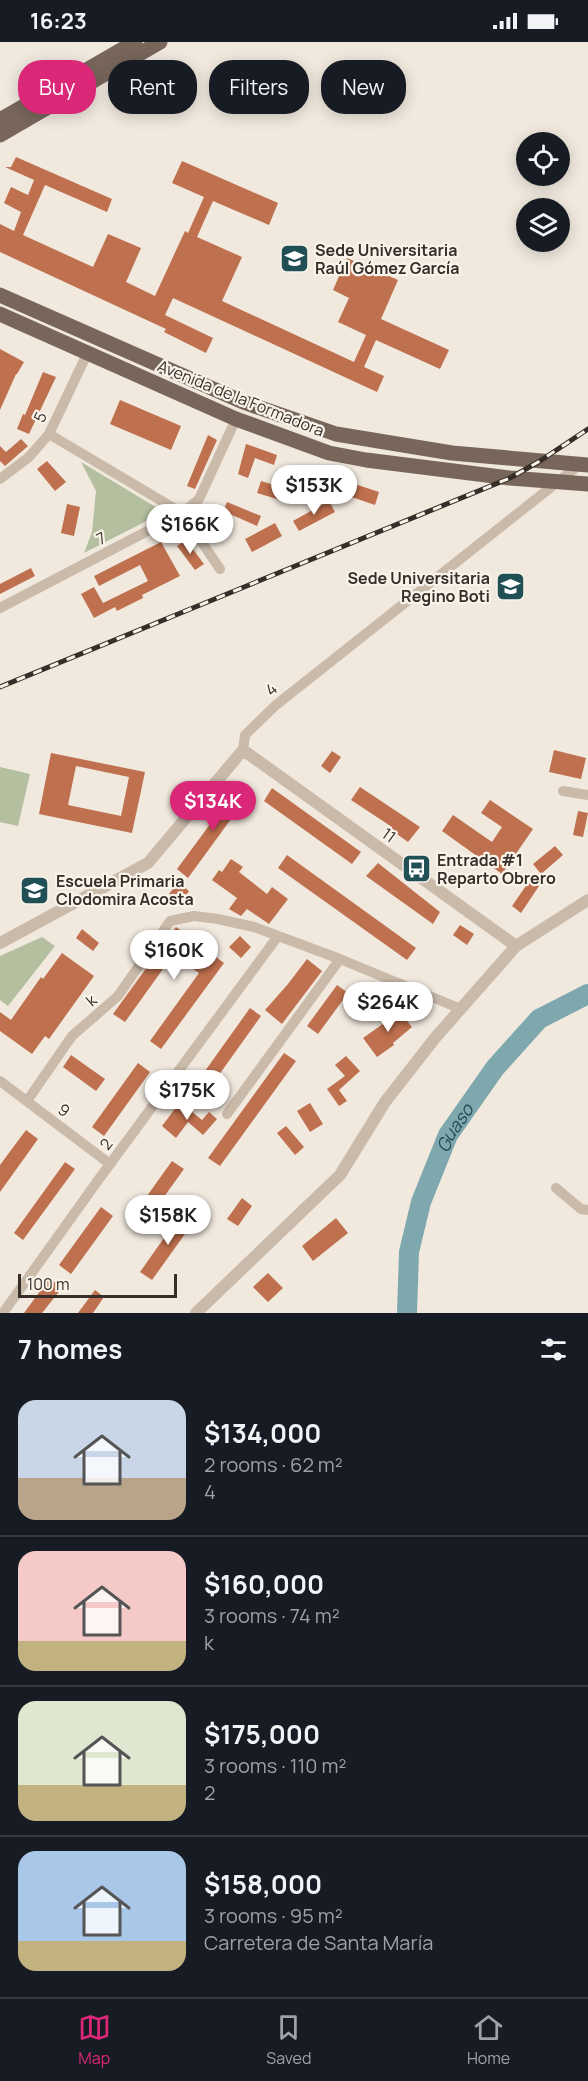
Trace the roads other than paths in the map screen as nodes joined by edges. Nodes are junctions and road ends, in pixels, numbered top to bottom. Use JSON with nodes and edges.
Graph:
{"nodes":[{"id":1,"x":135,"y":42,"type":"edge"},
{"id":2,"x":160,"y":42,"type":"edge"},
{"id":3,"x":0,"y":120,"type":"edge"},
{"id":4,"x":0,"y":135,"type":"edge"},
{"id":5,"x":0,"y":295,"type":"edge"},
{"id":6,"x":0,"y":314,"type":"edge"},
{"id":7,"x":87,"y":354,"type":"junction"},
{"id":8,"x":236,"y":419,"type":"junction"},
{"id":9,"x":49,"y":434,"type":"junction"},
{"id":10,"x":583,"y":465,"type":"edge"},
{"id":11,"x":0,"y":479,"type":"edge"},
{"id":12,"x":559,"y":482,"type":"junction"},
{"id":13,"x":588,"y":484,"type":"edge"},
{"id":14,"x":182,"y":513,"type":"junction"},
{"id":15,"x":220,"y":570,"type":"dead end"},
{"id":16,"x":0,"y":608,"type":"edge"},
{"id":17,"x":243,"y":750,"type":"junction"},
{"id":18,"x":563,"y":791,"type":"dead end"},
{"id":19,"x":588,"y":795,"type":"edge"},
{"id":20,"x":588,"y":900,"type":"edge"},
{"id":21,"x":278,"y":936,"type":"junction"},
{"id":22,"x":0,"y":943,"type":"edge"},
{"id":23,"x":516,"y":946,"type":"junction"},
{"id":24,"x":340,"y":959,"type":"junction"},
{"id":25,"x":461,"y":1009,"type":"junction"},
{"id":26,"x":0,"y":1081,"type":"edge"},
{"id":27,"x":27,"y":1101,"type":"junction"},
{"id":28,"x":226,"y":1114,"type":"dead end"},
{"id":29,"x":110,"y":1164,"type":"junction"},
{"id":30,"x":556,"y":1188,"type":"dead end"},
{"id":31,"x":588,"y":1209,"type":"edge"},
{"id":32,"x":3,"y":1313,"type":"edge"},
{"id":33,"x":196,"y":1313,"type":"edge"}],
"edges":[{"from":1,"to":3,"type":"main road"},
{"from":2,"to":4,"type":"main road"},
{"from":5,"to":10,"type":"main road","name":"Avenida de la Formadora"},
{"from":6,"to":7,"type":"main road","name":"Avenida de la Formadora"},
{"from":7,"to":8,"type":"main road","name":"Avenida de la Formadora"},
{"from":7,"to":9,"type":"street","name":"5"},
{"from":8,"to":12,"type":"main road","name":"Avenida de la Formadora"},
{"from":8,"to":14,"type":"street","name":"7"},
{"from":9,"to":11,"type":"street","name":"5"},
{"from":9,"to":14,"type":"street"},
{"from":10,"to":12,"type":"street","name":"4"},
{"from":12,"to":13,"type":"main road","name":"Avenida de la Formadora"},
{"from":12,"to":17,"type":"street","name":"4"},
{"from":14,"to":15,"type":"street"},
{"from":14,"to":16,"type":"street","name":"7"},
{"from":17,"to":22,"type":"street","name":"4"},
{"from":17,"to":23,"type":"street","name":"11"},
{"from":18,"to":19,"type":"street"},
{"from":20,"to":23,"type":"street"},
{"from":21,"to":24,"type":"street"},
{"from":21,"to":27,"type":"street","name":"k"},
{"from":21,"to":29,"type":"street","name":"2"},
{"from":23,"to":25,"type":"street"},
{"from":24,"to":25,"type":"street"},
{"from":24,"to":28,"type":"street"},
{"from":25,"to":33,"type":"street"},
{"from":26,"to":27,"type":"street","name":"9"},
{"from":27,"to":29,"type":"street","name":"9"},
{"from":29,"to":32,"type":"street","name":"2"},
{"from":30,"to":31,"type":"street"}]}
